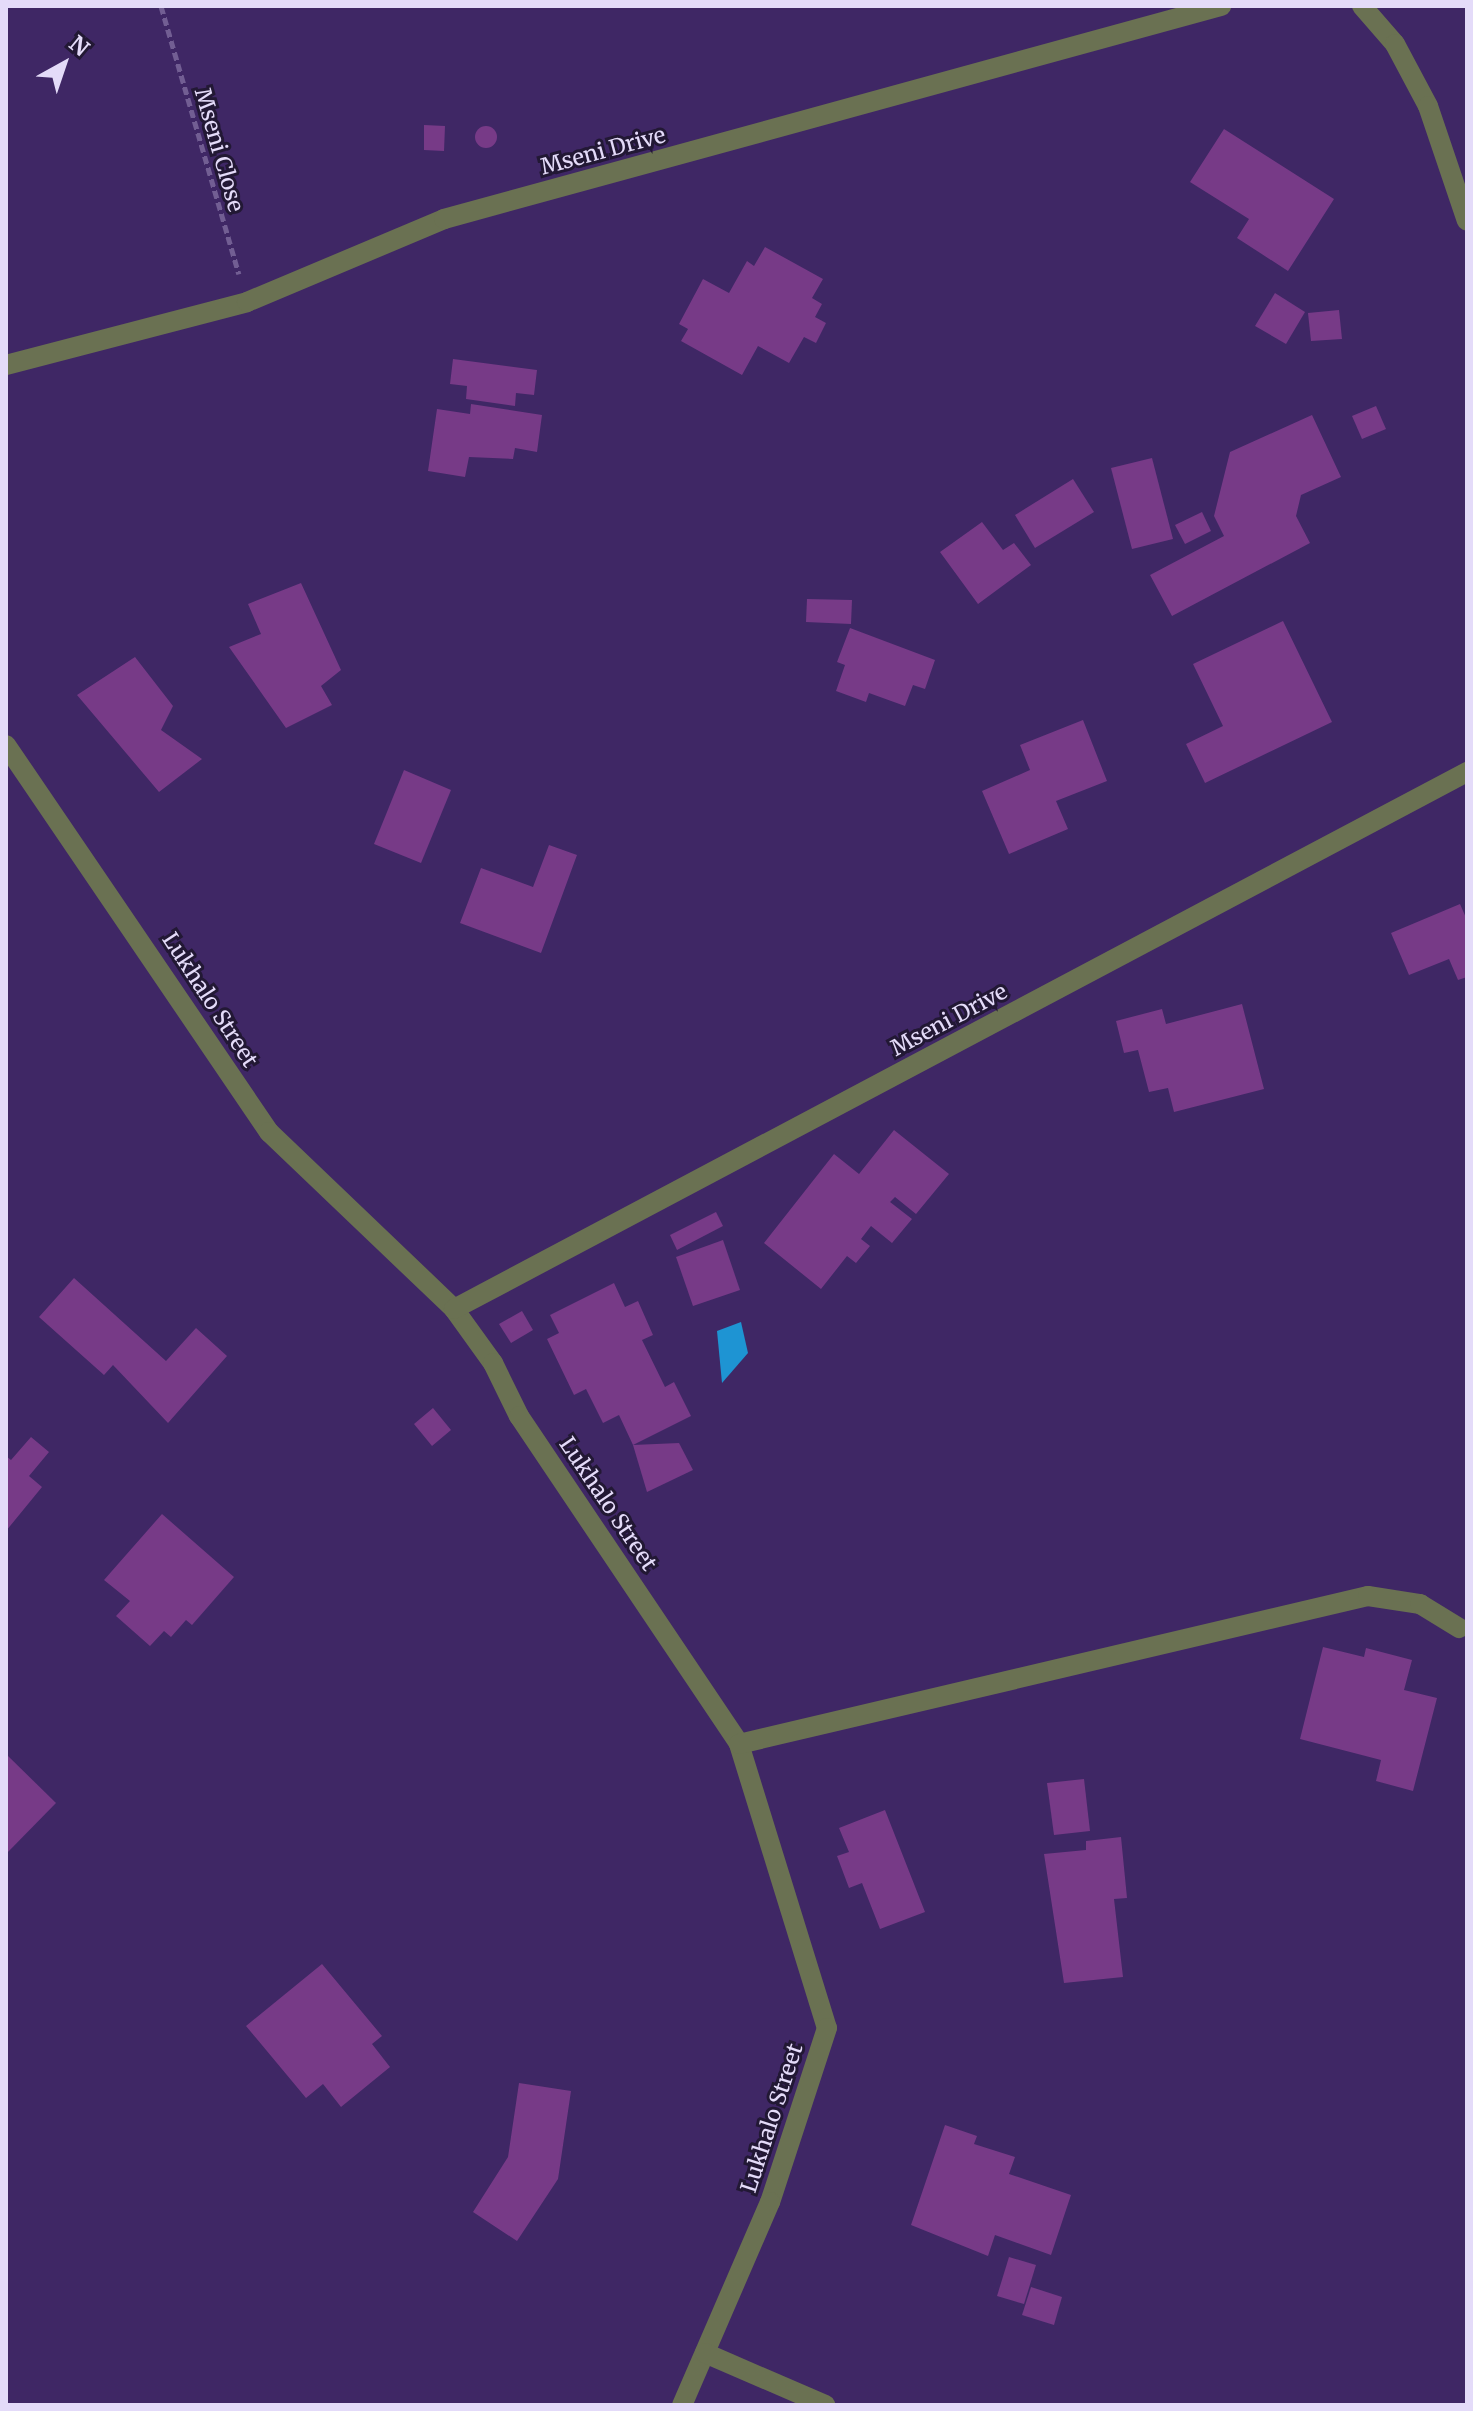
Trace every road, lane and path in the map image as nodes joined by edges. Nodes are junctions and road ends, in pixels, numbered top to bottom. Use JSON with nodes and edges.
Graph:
{"nodes":[{"id":1,"x":161,"y":6,"type":"edge"},
{"id":2,"x":1221,"y":6,"type":"edge"},
{"id":3,"x":1362,"y":6,"type":"edge"},
{"id":4,"x":1467,"y":221,"type":"edge"},
{"id":5,"x":247,"y":302,"type":"junction"},
{"id":6,"x":6,"y":365,"type":"edge"},
{"id":7,"x":6,"y":745,"type":"edge"},
{"id":8,"x":1467,"y":772,"type":"edge"},
{"id":9,"x":454,"y":1309,"type":"junction"},
{"id":10,"x":1459,"y":1628,"type":"dead end"},
{"id":11,"x":739,"y":1744,"type":"junction"},
{"id":12,"x":705,"y":2353,"type":"junction"},
{"id":13,"x":682,"y":2405,"type":"edge"},
{"id":14,"x":825,"y":2405,"type":"edge"}],
"edges":[{"from":1,"to":5,"type":"path","name":"Mseni Close"},
{"from":2,"to":5,"type":"street","name":"Mseni Drive"},
{"from":3,"to":4,"type":"street"},
{"from":5,"to":6,"type":"street","name":"Mseni Drive"},
{"from":7,"to":9,"type":"street","name":"Lukhalo Street"},
{"from":8,"to":9,"type":"street","name":"Mseni Drive"},
{"from":9,"to":11,"type":"street","name":"Lukhalo Street"},
{"from":10,"to":11,"type":"street"},
{"from":11,"to":12,"type":"street","name":"Lukhalo Street"},
{"from":12,"to":13,"type":"street","name":"Lukhalo Street"},
{"from":12,"to":14,"type":"street"}]}
